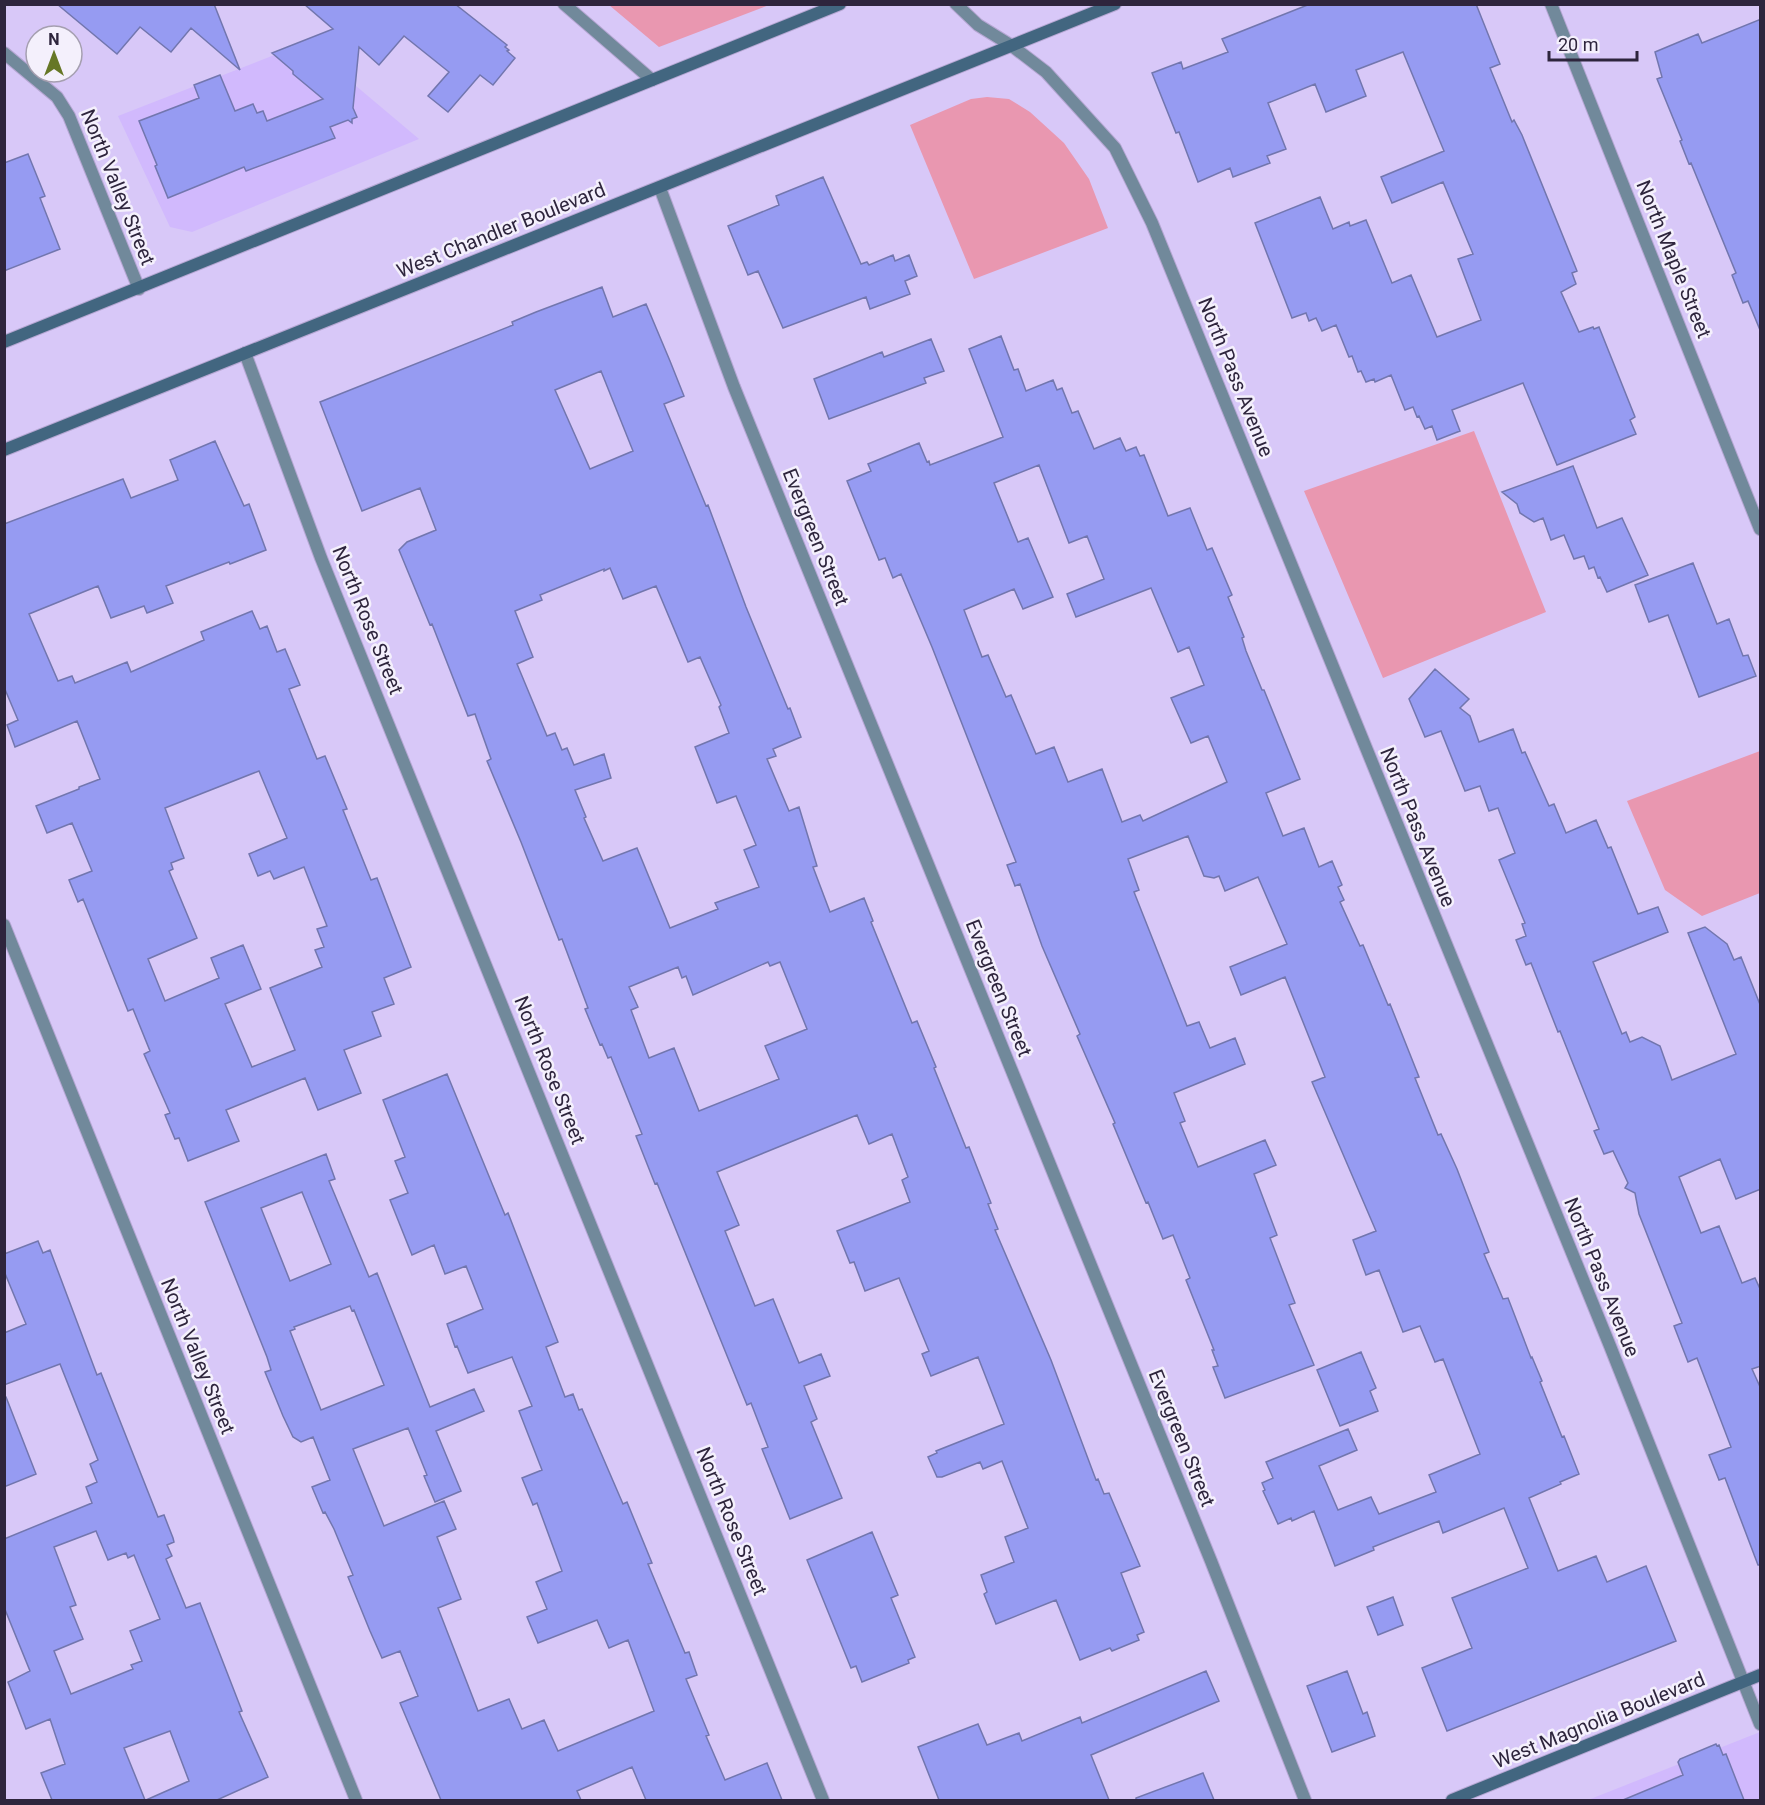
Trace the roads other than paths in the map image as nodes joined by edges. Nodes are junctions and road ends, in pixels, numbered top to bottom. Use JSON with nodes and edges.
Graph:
{"nodes":[{"id":1,"x":564,"y":4,"type":"edge"},
{"id":2,"x":840,"y":4,"type":"edge"},
{"id":3,"x":956,"y":4,"type":"edge"},
{"id":4,"x":1115,"y":4,"type":"edge"},
{"id":5,"x":1551,"y":4,"type":"edge"},
{"id":6,"x":1012,"y":46,"type":"junction"},
{"id":7,"x":4,"y":53,"type":"edge"},
{"id":8,"x":652,"y":80,"type":"junction"},
{"id":9,"x":660,"y":188,"type":"junction"},
{"id":10,"x":139,"y":289,"type":"junction"},
{"id":11,"x":4,"y":342,"type":"edge"},
{"id":12,"x":245,"y":353,"type":"junction"},
{"id":13,"x":4,"y":450,"type":"edge"},
{"id":14,"x":1761,"y":529,"type":"edge"},
{"id":15,"x":4,"y":925,"type":"edge"},
{"id":16,"x":1761,"y":1675,"type":"edge"},
{"id":17,"x":1744,"y":1682,"type":"junction"},
{"id":18,"x":1761,"y":1724,"type":"edge"},
{"id":19,"x":356,"y":1800,"type":"edge"},
{"id":20,"x":823,"y":1800,"type":"edge"},
{"id":21,"x":1305,"y":1800,"type":"edge"},
{"id":22,"x":1452,"y":1800,"type":"edge"}],
"edges":[{"from":1,"to":8,"type":"street"},
{"from":2,"to":8,"type":"main road"},
{"from":3,"to":6,"type":"street","name":"North Pass Avenue"},
{"from":4,"to":6,"type":"main road","name":"West Chandler Boulevard"},
{"from":5,"to":14,"type":"street","name":"North Maple Street"},
{"from":6,"to":9,"type":"main road","name":"West Chandler Boulevard"},
{"from":6,"to":17,"type":"street","name":"North Pass Avenue"},
{"from":7,"to":10,"type":"street","name":"North Valley Street"},
{"from":8,"to":10,"type":"main road"},
{"from":9,"to":12,"type":"main road","name":"West Chandler Boulevard"},
{"from":9,"to":21,"type":"street","name":"Evergreen Street"},
{"from":10,"to":11,"type":"main road"},
{"from":12,"to":13,"type":"main road","name":"West Chandler Boulevard"},
{"from":12,"to":20,"type":"street","name":"North Rose Street"},
{"from":15,"to":19,"type":"street","name":"North Valley Street"},
{"from":16,"to":17,"type":"main road","name":"West Magnolia Boulevard"},
{"from":17,"to":18,"type":"street","name":"North Pass Avenue"},
{"from":17,"to":22,"type":"main road","name":"West Magnolia Boulevard"}]}
